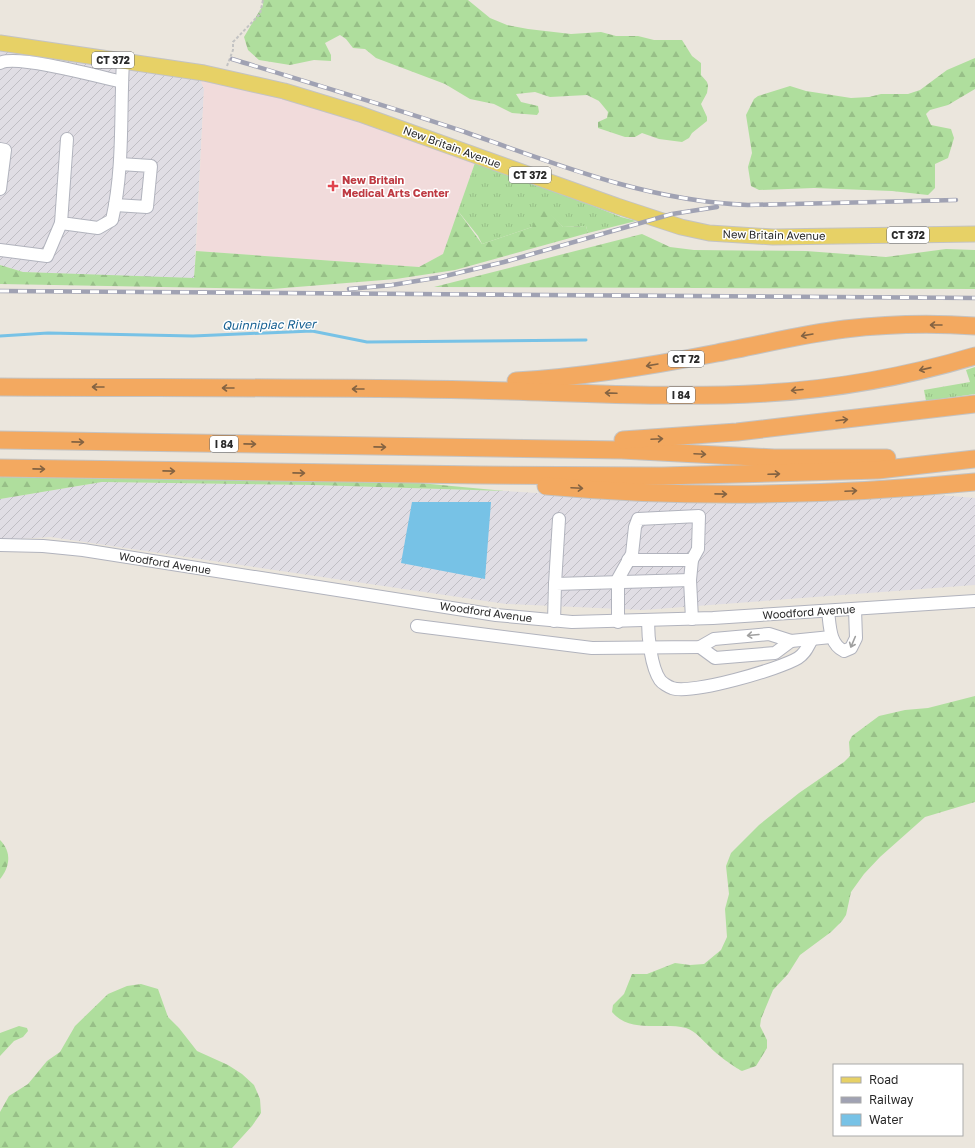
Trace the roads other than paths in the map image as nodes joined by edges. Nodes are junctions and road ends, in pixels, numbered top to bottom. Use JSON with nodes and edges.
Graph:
{"nodes":[{"id":1,"x":0,"y":43,"type":"edge"},
{"id":2,"x":39,"y":57,"type":"junction"},
{"id":3,"x":123,"y":61,"type":"junction"},
{"id":4,"x":0,"y":63,"type":"edge"},
{"id":5,"x":122,"y":82,"type":"junction"},
{"id":6,"x":67,"y":139,"type":"dead end"},
{"id":7,"x":0,"y":149,"type":"edge"},
{"id":8,"x":120,"y":164,"type":"junction"},
{"id":9,"x":0,"y":189,"type":"edge"},
{"id":10,"x":115,"y":206,"type":"junction"},
{"id":11,"x":61,"y":223,"type":"junction"},
{"id":12,"x":975,"y":234,"type":"edge"},
{"id":13,"x":0,"y":250,"type":"edge"},
{"id":14,"x":975,"y":326,"type":"edge"},
{"id":15,"x":969,"y":357,"type":"edge"},
{"id":16,"x":0,"y":387,"type":"edge"},
{"id":17,"x":397,"y":389,"type":"junction"},
{"id":18,"x":975,"y":404,"type":"edge"},
{"id":19,"x":0,"y":440,"type":"edge"},
{"id":20,"x":437,"y":448,"type":"junction"},
{"id":21,"x":975,"y":453,"type":"edge"},
{"id":22,"x":975,"y":459,"type":"edge"},
{"id":23,"x":0,"y":468,"type":"edge"},
{"id":24,"x":441,"y":475,"type":"junction"},
{"id":25,"x":975,"y":482,"type":"edge"},
{"id":26,"x":559,"y":519,"type":"dead end"},
{"id":27,"x":0,"y":545,"type":"edge"},
{"id":28,"x":628,"y":560,"type":"junction"},
{"id":29,"x":692,"y":560,"type":"junction"},
{"id":30,"x":690,"y":580,"type":"junction"},
{"id":31,"x":618,"y":583,"type":"junction"},
{"id":32,"x":555,"y":584,"type":"junction"},
{"id":33,"x":975,"y":601,"type":"edge"},
{"id":34,"x":855,"y":609,"type":"junction"},
{"id":35,"x":828,"y":611,"type":"junction"},
{"id":36,"x":692,"y":619,"type":"junction"},
{"id":37,"x":554,"y":621,"type":"junction"},
{"id":38,"x":648,"y":621,"type":"junction"},
{"id":39,"x":618,"y":622,"type":"junction"},
{"id":40,"x":417,"y":626,"type":"dead end"},
{"id":41,"x":831,"y":637,"type":"junction"},
{"id":42,"x":812,"y":639,"type":"junction"},
{"id":43,"x":791,"y":640,"type":"junction"},
{"id":44,"x":649,"y":647,"type":"junction"},
{"id":45,"x":700,"y":647,"type":"junction"}],
"edges":[{"from":1,"to":2,"type":"main road","name":"New Britain Avenue","number":"CT 372"},
{"from":2,"to":3,"type":"main road","name":"New Britain Avenue","number":"CT 372"},
{"from":2,"to":4,"type":"street"},
{"from":2,"to":5,"type":"street"},
{"from":3,"to":5,"type":"street"},
{"from":3,"to":12,"type":"main road","name":"New Britain Avenue","number":"CT 372"},
{"from":5,"to":8,"type":"street"},
{"from":6,"to":11,"type":"street"},
{"from":7,"to":9,"type":"street"},
{"from":8,"to":10,"type":"street"},
{"from":8,"to":10,"type":"street"},
{"from":10,"to":11,"type":"street"},
{"from":11,"to":13,"type":"street"},
{"from":14,"to":17,"type":"highway","number":"CT 72","one_way":true},
{"from":15,"to":17,"type":"highway","number":"I 84","one_way":true},
{"from":17,"to":16,"type":"highway","number":"I 84","one_way":true},
{"from":20,"to":18,"type":"highway","one_way":true},
{"from":19,"to":20,"type":"highway","number":"I 84","one_way":true},
{"from":20,"to":21,"type":"highway","number":"I 84","one_way":true},
{"from":24,"to":22,"type":"highway","one_way":true},
{"from":23,"to":24,"type":"highway","one_way":true},
{"from":24,"to":25,"type":"highway","one_way":true},
{"from":26,"to":32,"type":"street"},
{"from":27,"to":37,"type":"street","name":"Woodford Avenue"},
{"from":28,"to":29,"type":"street"},
{"from":28,"to":29,"type":"street"},
{"from":28,"to":31,"type":"street"},
{"from":29,"to":30,"type":"street"},
{"from":30,"to":31,"type":"street"},
{"from":30,"to":36,"type":"street"},
{"from":31,"to":32,"type":"street"},
{"from":31,"to":39,"type":"street"},
{"from":32,"to":37,"type":"street"},
{"from":33,"to":34,"type":"street","name":"Woodford Avenue"},
{"from":34,"to":35,"type":"street","name":"Woodford Avenue"},
{"from":34,"to":41,"type":"street","one_way":true},
{"from":35,"to":36,"type":"street","name":"Woodford Avenue"},
{"from":35,"to":41,"type":"street"},
{"from":36,"to":38,"type":"street","name":"Woodford Avenue"},
{"from":37,"to":39,"type":"street","name":"Woodford Avenue"},
{"from":38,"to":39,"type":"street","name":"Woodford Avenue"},
{"from":38,"to":44,"type":"street"},
{"from":40,"to":44,"type":"street"},
{"from":41,"to":42,"type":"street"},
{"from":42,"to":43,"type":"street"},
{"from":42,"to":44,"type":"street"},
{"from":43,"to":45,"type":"street","one_way":true},
{"from":43,"to":45,"type":"street"},
{"from":44,"to":45,"type":"street"}]}
